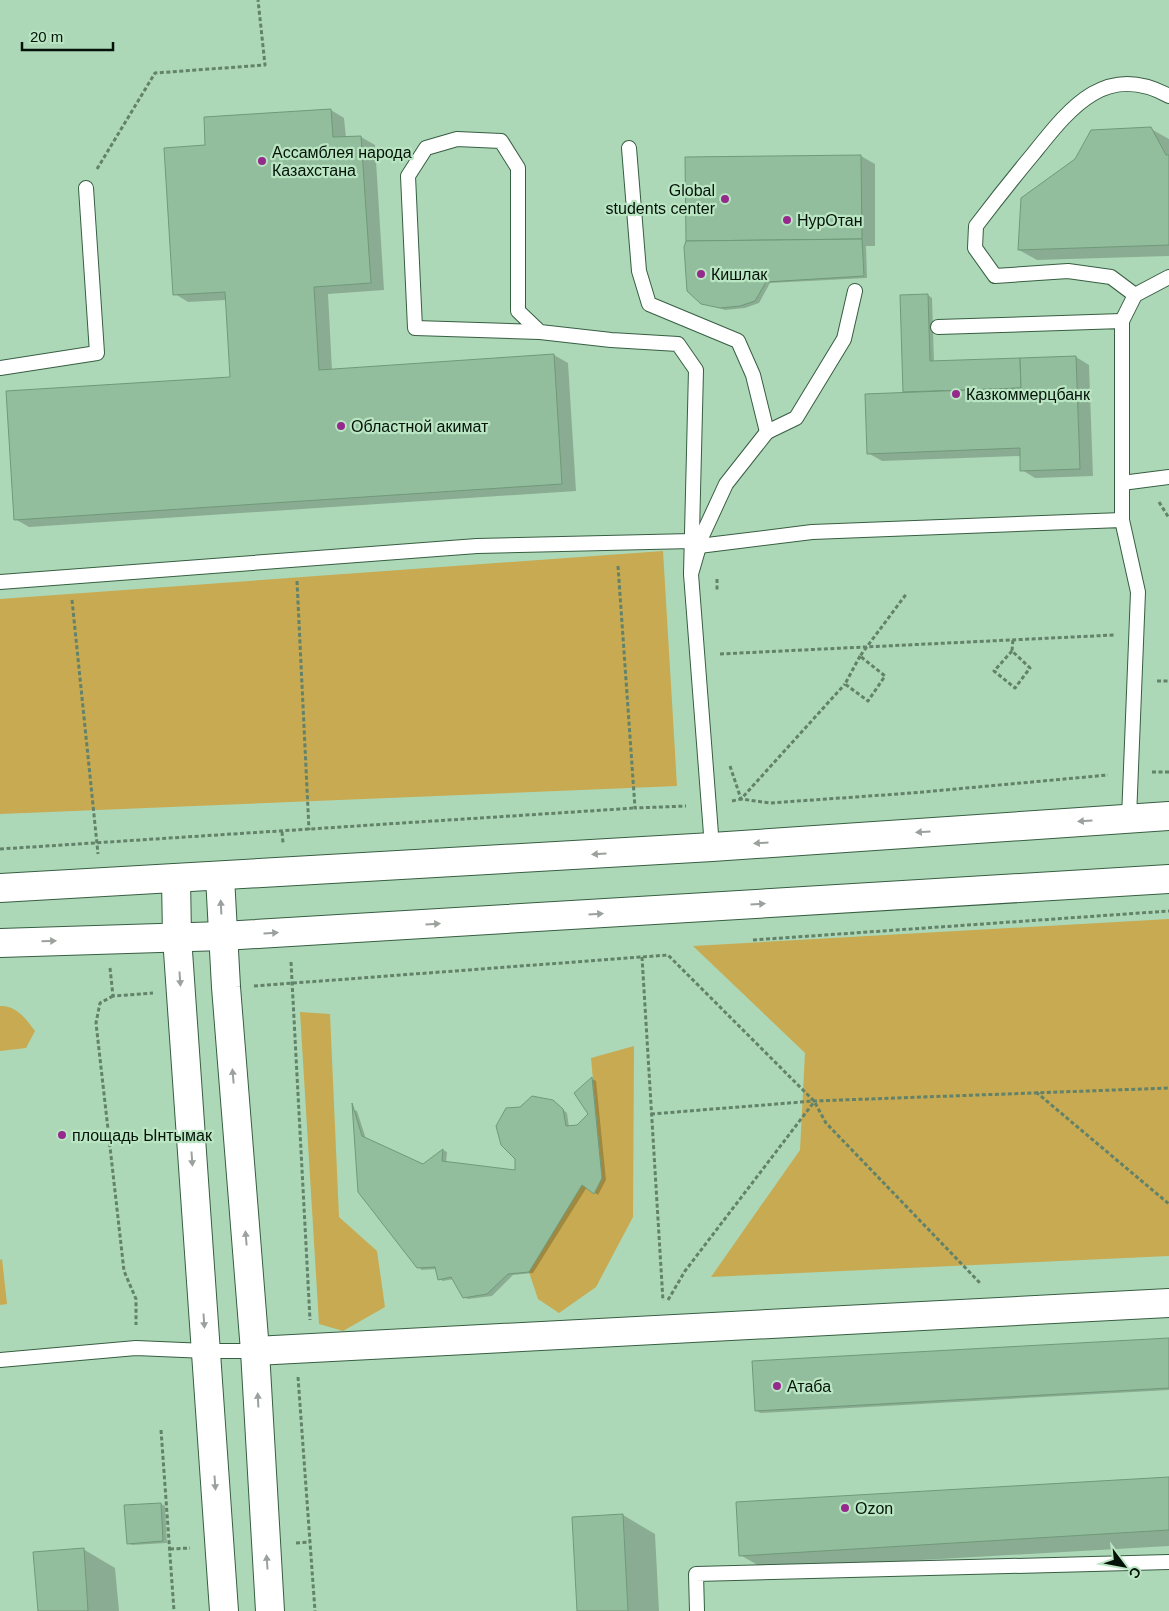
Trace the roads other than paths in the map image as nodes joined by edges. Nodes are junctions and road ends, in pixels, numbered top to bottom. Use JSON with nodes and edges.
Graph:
{"nodes":[{"id":1,"x":1169,"y":96,"type":"edge"},
{"id":2,"x":629,"y":148,"type":"dead end"},
{"id":3,"x":86,"y":188,"type":"road end"},
{"id":4,"x":1169,"y":277,"type":"edge"},
{"id":5,"x":855,"y":291,"type":"dead end"},
{"id":6,"x":1136,"y":295,"type":"junction"},
{"id":7,"x":1122,"y":321,"type":"junction"},
{"id":8,"x":938,"y":327,"type":"dead end"},
{"id":9,"x":540,"y":332,"type":"junction"},
{"id":10,"x":0,"y":368,"type":"edge"},
{"id":11,"x":767,"y":432,"type":"junction"},
{"id":12,"x":1169,"y":477,"type":"edge"},
{"id":13,"x":1122,"y":482,"type":"junction"},
{"id":14,"x":1122,"y":520,"type":"junction"},
{"id":15,"x":695,"y":544,"type":"junction"},
{"id":16,"x":0,"y":582,"type":"edge"},
{"id":17,"x":1169,"y":816,"type":"edge"},
{"id":18,"x":1129,"y":818,"type":"junction"},
{"id":19,"x":712,"y":847,"type":"junction"},
{"id":20,"x":220,"y":877,"type":"junction"},
{"id":21,"x":176,"y":878,"type":"junction"},
{"id":22,"x":1169,"y":879,"type":"edge"},
{"id":23,"x":0,"y":888,"type":"edge"},
{"id":24,"x":223,"y":936,"type":"junction"},
{"id":25,"x":177,"y":937,"type":"junction"},
{"id":26,"x":0,"y":943,"type":"edge"},
{"id":27,"x":1169,"y":1302,"type":"edge"},
{"id":28,"x":206,"y":1351,"type":"junction"},
{"id":29,"x":255,"y":1351,"type":"junction"},
{"id":30,"x":0,"y":1360,"type":"edge"},
{"id":31,"x":1169,"y":1562,"type":"edge"},
{"id":32,"x":224,"y":1611,"type":"edge"},
{"id":33,"x":270,"y":1611,"type":"edge"},
{"id":34,"x":697,"y":1611,"type":"edge"}],
"edges":[{"from":1,"to":6,"type":"lane"},
{"from":2,"to":11,"type":"lane"},
{"from":3,"to":10,"type":"lane"},
{"from":4,"to":6,"type":"lane"},
{"from":5,"to":11,"type":"lane"},
{"from":6,"to":7,"type":"lane"},
{"from":7,"to":8,"type":"lane"},
{"from":7,"to":13,"type":"lane"},
{"from":9,"to":9,"type":"lane"},
{"from":9,"to":15,"type":"lane"},
{"from":11,"to":15,"type":"lane"},
{"from":12,"to":13,"type":"lane"},
{"from":13,"to":14,"type":"lane"},
{"from":14,"to":15,"type":"lane"},
{"from":14,"to":18,"type":"lane"},
{"from":15,"to":16,"type":"lane"},
{"from":15,"to":19,"type":"lane"},
{"from":17,"to":18,"type":"main road"},
{"from":18,"to":19,"type":"main road","one_way":true},
{"from":19,"to":20,"type":"main road","one_way":true},
{"from":20,"to":21,"type":"main road"},
{"from":24,"to":20,"type":"main road","one_way":true},
{"from":21,"to":23,"type":"main road"},
{"from":21,"to":25,"type":"main road"},
{"from":24,"to":22,"type":"main road","one_way":true},
{"from":24,"to":25,"type":"main road"},
{"from":29,"to":24,"type":"main road","one_way":true},
{"from":26,"to":25,"type":"main road","one_way":true},
{"from":25,"to":28,"type":"main road","one_way":true},
{"from":27,"to":29,"type":"main road"},
{"from":28,"to":29,"type":"lane"},
{"from":28,"to":30,"type":"lane"},
{"from":28,"to":32,"type":"main road","one_way":true},
{"from":33,"to":29,"type":"main road","one_way":true},
{"from":31,"to":34,"type":"lane"}]}
